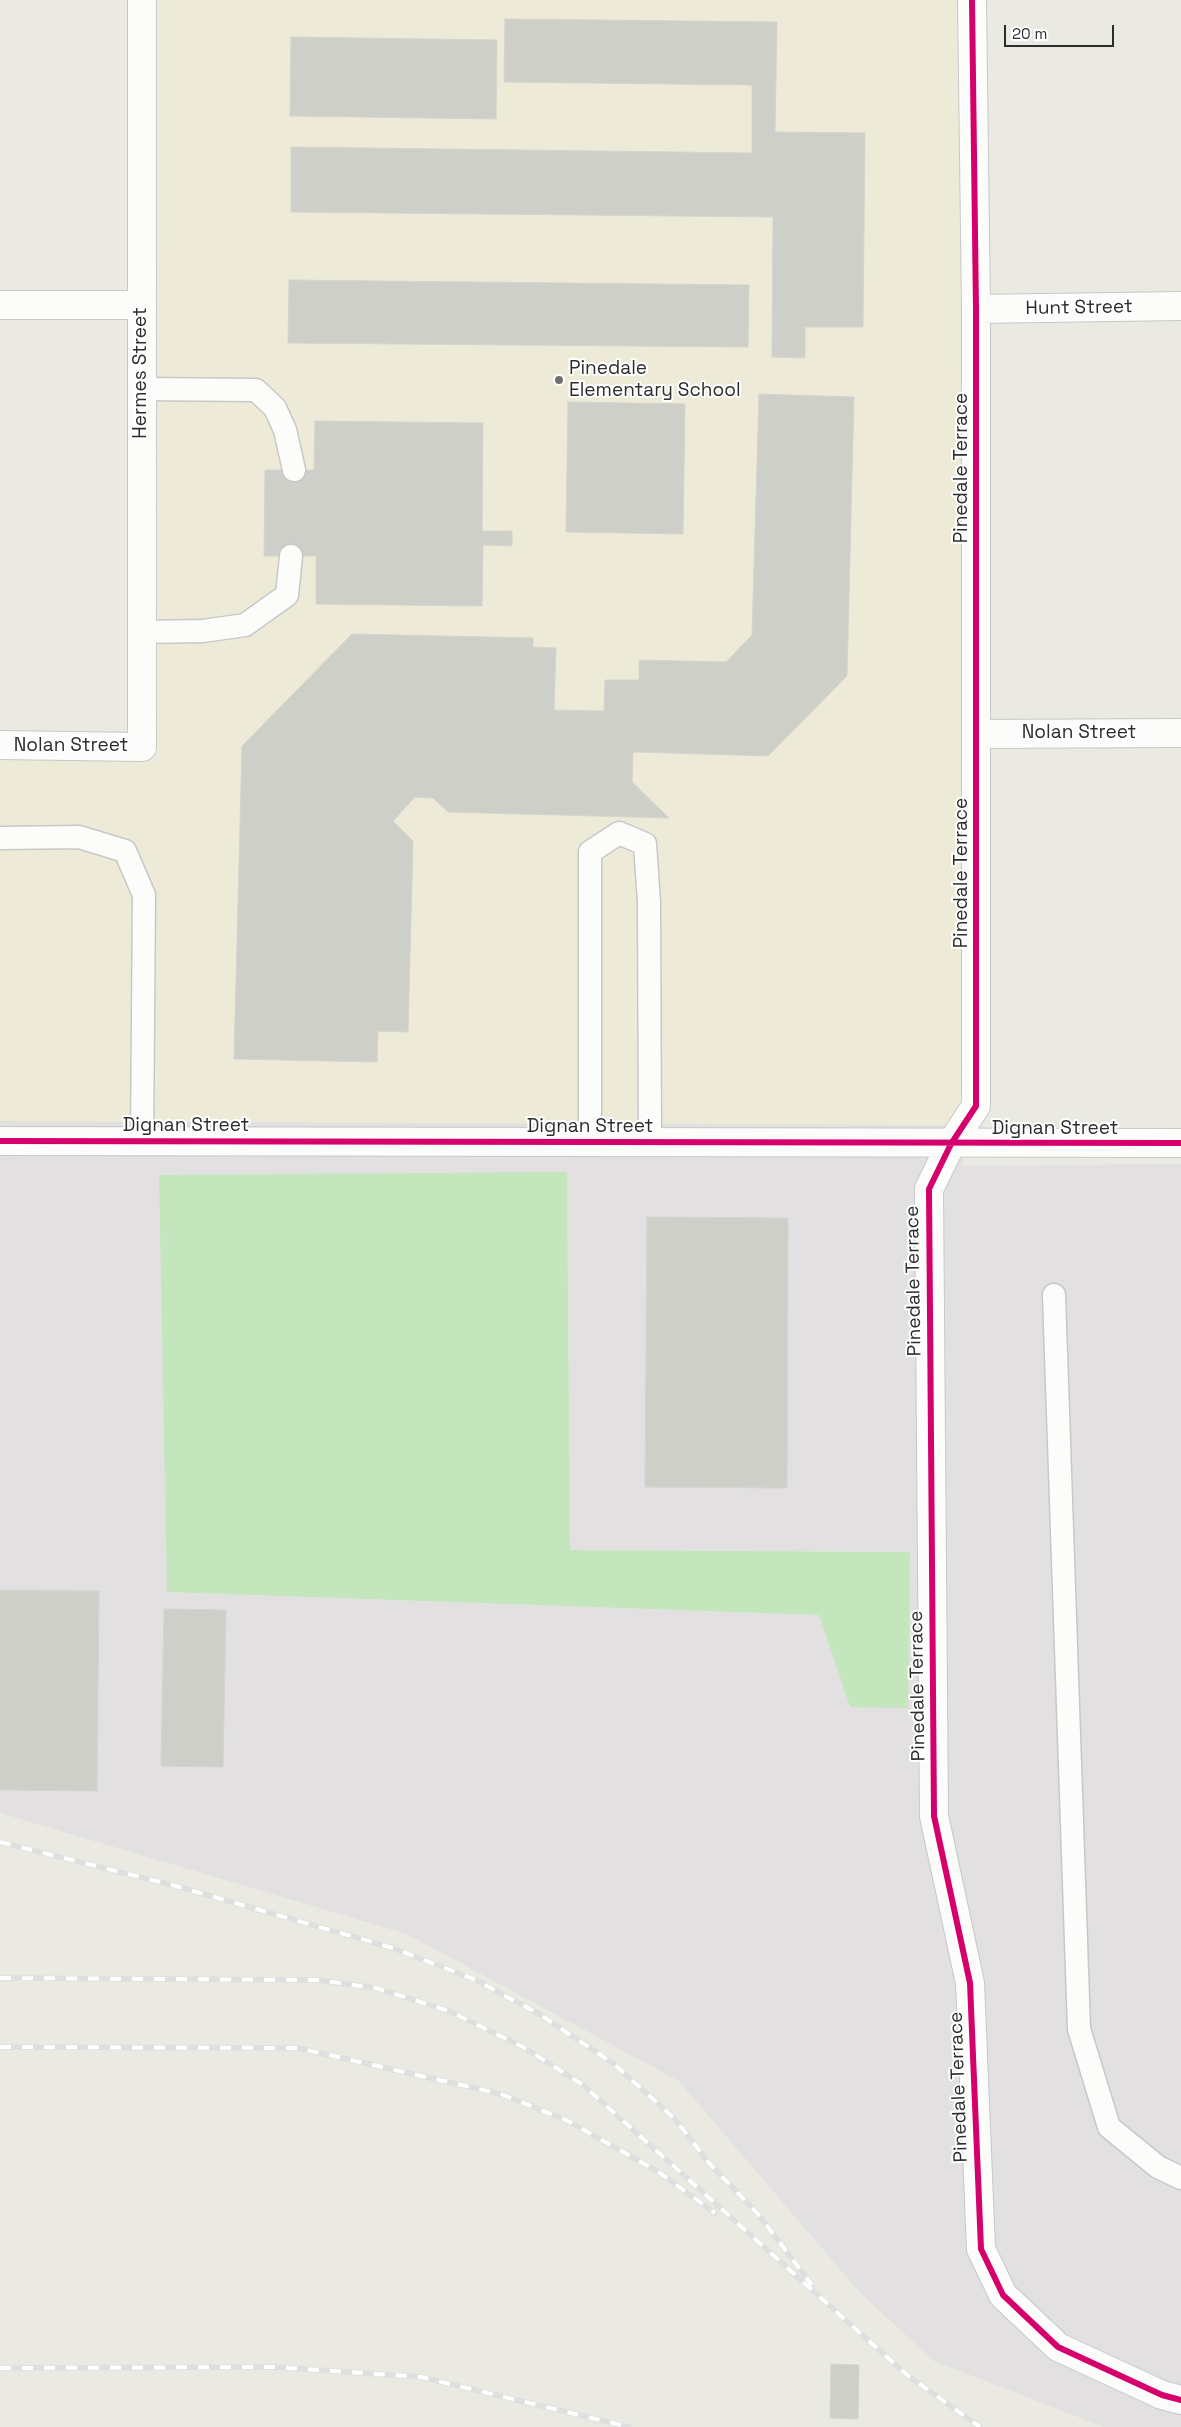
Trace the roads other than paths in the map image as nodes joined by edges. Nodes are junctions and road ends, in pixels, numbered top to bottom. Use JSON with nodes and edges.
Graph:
{"nodes":[{"id":1,"x":142,"y":0,"type":"edge"},
{"id":2,"x":972,"y":0,"type":"edge"},
{"id":3,"x":141,"y":304,"type":"junction"},
{"id":4,"x":0,"y":305,"type":"edge"},
{"id":5,"x":1181,"y":306,"type":"edge"},
{"id":6,"x":976,"y":309,"type":"junction"},
{"id":7,"x":142,"y":389,"type":"junction"},
{"id":8,"x":294,"y":470,"type":"dead end"},
{"id":9,"x":291,"y":556,"type":"dead end"},
{"id":10,"x":142,"y":632,"type":"junction"},
{"id":11,"x":1181,"y":733,"type":"edge"},
{"id":12,"x":977,"y":734,"type":"junction"},
{"id":13,"x":0,"y":746,"type":"edge"},
{"id":14,"x":142,"y":747,"type":"joint"},
{"id":15,"x":0,"y":838,"type":"edge"},
{"id":16,"x":0,"y":1141,"type":"edge"},
{"id":17,"x":142,"y":1141,"type":"junction"},
{"id":18,"x":650,"y":1142,"type":"junction"},
{"id":19,"x":590,"y":1143,"type":"junction"},
{"id":20,"x":1181,"y":1143,"type":"edge"},
{"id":21,"x":951,"y":1144,"type":"junction"},
{"id":22,"x":1054,"y":1295,"type":"dead end"},
{"id":23,"x":1181,"y":2178,"type":"edge"},
{"id":24,"x":1181,"y":2400,"type":"edge"}],
"edges":[{"from":1,"to":3,"type":"street","name":"Hermes Street"},
{"from":2,"to":6,"type":"street","name":"Pinedale Terrace"},
{"from":3,"to":4,"type":"street"},
{"from":3,"to":7,"type":"street","name":"Hermes Street"},
{"from":5,"to":6,"type":"street","name":"Hunt Street"},
{"from":6,"to":12,"type":"street","name":"Pinedale Terrace"},
{"from":7,"to":8,"type":"lane"},
{"from":7,"to":10,"type":"street","name":"Hermes Street"},
{"from":9,"to":10,"type":"lane"},
{"from":10,"to":14,"type":"street","name":"Hermes Street"},
{"from":11,"to":12,"type":"street","name":"Nolan Street"},
{"from":12,"to":21,"type":"street","name":"Pinedale Terrace"},
{"from":13,"to":14,"type":"street","name":"Nolan Street"},
{"from":15,"to":17,"type":"lane"},
{"from":16,"to":17,"type":"street","name":"Dignan Street"},
{"from":17,"to":19,"type":"street","name":"Dignan Street"},
{"from":18,"to":19,"type":"street","name":"Dignan Street"},
{"from":18,"to":19,"type":"lane"},
{"from":18,"to":21,"type":"street","name":"Dignan Street"},
{"from":20,"to":21,"type":"street","name":"Dignan Street"},
{"from":21,"to":24,"type":"street","name":"Pinedale Terrace"},
{"from":22,"to":23,"type":"lane"}]}
